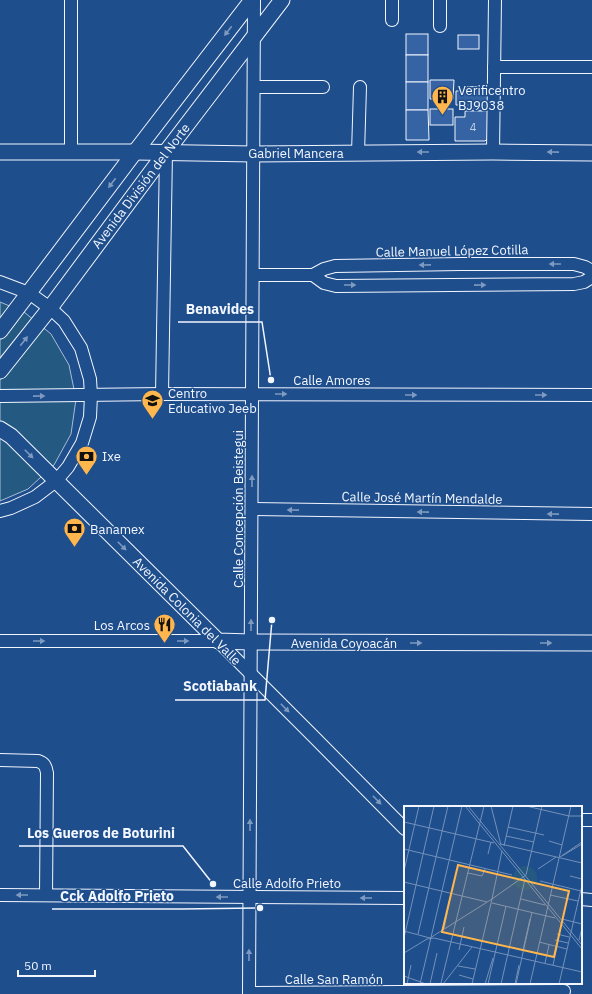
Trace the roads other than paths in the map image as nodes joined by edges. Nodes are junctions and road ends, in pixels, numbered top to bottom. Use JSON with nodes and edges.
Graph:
{"nodes":[{"id":1,"x":71,"y":0,"type":"edge"},
{"id":2,"x":253,"y":0,"type":"edge"},
{"id":3,"x":282,"y":0,"type":"edge"},
{"id":4,"x":392,"y":0,"type":"edge"},
{"id":5,"x":440,"y":0,"type":"edge"},
{"id":6,"x":495,"y":0,"type":"edge"},
{"id":7,"x":392,"y":20,"type":"dead end"},
{"id":8,"x":440,"y":26,"type":"dead end"},
{"id":9,"x":255,"y":37,"type":"junction"},
{"id":10,"x":494,"y":67,"type":"junction"},
{"id":11,"x":592,"y":67,"type":"edge"},
{"id":12,"x":254,"y":87,"type":"junction"},
{"id":13,"x":323,"y":87,"type":"dead end"},
{"id":14,"x":360,"y":87,"type":"dead end"},
{"id":15,"x":0,"y":152,"type":"edge"},
{"id":16,"x":71,"y":152,"type":"junction"},
{"id":17,"x":135,"y":152,"type":"junction"},
{"id":18,"x":166,"y":152,"type":"junction"},
{"id":19,"x":493,"y":152,"type":"junction"},
{"id":20,"x":358,"y":153,"type":"junction"},
{"id":21,"x":592,"y":153,"type":"edge"},
{"id":22,"x":254,"y":154,"type":"junction"},
{"id":23,"x":461,"y":264,"type":"junction"},
{"id":24,"x":592,"y":272,"type":"edge"},
{"id":25,"x":253,"y":275,"type":"junction"},
{"id":26,"x":313,"y":275,"type":"junction"},
{"id":27,"x":592,"y":277,"type":"edge"},
{"id":28,"x":0,"y":282,"type":"edge"},
{"id":29,"x":461,"y":285,"type":"junction"},
{"id":30,"x":29,"y":293,"type":"junction"},
{"id":31,"x":50,"y":308,"type":"junction"},
{"id":32,"x":0,"y":331,"type":"edge"},
{"id":33,"x":0,"y":371,"type":"edge"},
{"id":34,"x":162,"y":394,"type":"junction"},
{"id":35,"x":253,"y":394,"type":"junction"},
{"id":36,"x":91,"y":395,"type":"junction"},
{"id":37,"x":592,"y":395,"type":"edge"},
{"id":38,"x":0,"y":396,"type":"edge"},
{"id":39,"x":0,"y":429,"type":"edge"},
{"id":40,"x":56,"y":481,"type":"junction"},
{"id":41,"x":252,"y":509,"type":"junction"},
{"id":42,"x":0,"y":511,"type":"edge"},
{"id":43,"x":592,"y":514,"type":"edge"},
{"id":44,"x":0,"y":641,"type":"edge"},
{"id":45,"x":218,"y":641,"type":"junction"},
{"id":46,"x":251,"y":642,"type":"junction"},
{"id":47,"x":592,"y":643,"type":"edge"},
{"id":48,"x":251,"y":674,"type":"junction"},
{"id":49,"x":0,"y":760,"type":"edge"},
{"id":50,"x":404,"y":829,"type":"edge"},
{"id":51,"x":0,"y":895,"type":"edge"},
{"id":52,"x":46,"y":895,"type":"junction"},
{"id":53,"x":250,"y":897,"type":"junction"},
{"id":54,"x":404,"y":898,"type":"edge"},
{"id":55,"x":582,"y":899,"type":"edge"},
{"id":56,"x":592,"y":900,"type":"edge"},
{"id":57,"x":562,"y":989,"type":"edge"},
{"id":58,"x":249,"y":994,"type":"edge"}],
"edges":[{"from":1,"to":16,"type":"street"},
{"from":2,"to":9,"type":"street","name":"Calle Concepción Beistegui"},
{"from":2,"to":17,"type":"main road","name":"Avenida División del Norte","one_way":true},
{"from":3,"to":9,"type":"main road","name":"Avenida División del Norte"},
{"from":4,"to":7,"type":"street"},
{"from":5,"to":8,"type":"street"},
{"from":6,"to":10,"type":"street"},
{"from":9,"to":12,"type":"street","name":"Calle Concepción Beistegui"},
{"from":9,"to":18,"type":"main road","name":"Avenida División del Norte"},
{"from":10,"to":11,"type":"street"},
{"from":10,"to":19,"type":"street"},
{"from":12,"to":13,"type":"street"},
{"from":12,"to":22,"type":"street","name":"Calle Concepción Beistegui"},
{"from":14,"to":20,"type":"street"},
{"from":15,"to":16,"type":"main road","name":"Gabriel Mancera"},
{"from":16,"to":17,"type":"main road","name":"Gabriel Mancera"},
{"from":17,"to":18,"type":"main road","name":"Gabriel Mancera"},
{"from":17,"to":30,"type":"main road","name":"Avenida División del Norte","one_way":true},
{"from":18,"to":22,"type":"main road","name":"Gabriel Mancera"},
{"from":18,"to":31,"type":"main road","name":"Avenida División del Norte"},
{"from":18,"to":34,"type":"street"},
{"from":19,"to":20,"type":"main road","name":"Gabriel Mancera","one_way":true},
{"from":21,"to":19,"type":"main road","name":"Gabriel Mancera","one_way":true},
{"from":20,"to":22,"type":"main road","name":"Gabriel Mancera"},
{"from":22,"to":25,"type":"street","name":"Calle Concepción Beistegui"},
{"from":24,"to":23,"type":"street","name":"Calle Manuel López Cotilla","one_way":true},
{"from":23,"to":26,"type":"street","name":"Calle Manuel López Cotilla","one_way":true},
{"from":23,"to":29,"type":"street"},
{"from":25,"to":26,"type":"street","name":"Calle Manuel López Cotilla"},
{"from":25,"to":35,"type":"street","name":"Calle Concepción Beistegui"},
{"from":26,"to":29,"type":"street","name":"Calle Manuel López Cotilla","one_way":true},
{"from":29,"to":27,"type":"street","name":"Calle Manuel López Cotilla","one_way":true},
{"from":28,"to":30,"type":"street"},
{"from":30,"to":31,"type":"street"},
{"from":30,"to":32,"type":"main road","name":"Avenida División del Norte"},
{"from":33,"to":31,"type":"main road","name":"Avenida División del Norte","one_way":true},
{"from":31,"to":36,"type":"street"},
{"from":34,"to":35,"type":"street","name":"Calle Amores"},
{"from":34,"to":36,"type":"street","name":"Calle Amores"},
{"from":35,"to":37,"type":"street","name":"Calle Amores","one_way":true},
{"from":41,"to":35,"type":"street","name":"Calle Concepción Beistegui","one_way":true},
{"from":38,"to":36,"type":"street","name":"Calle Amores","one_way":true},
{"from":36,"to":40,"type":"street"},
{"from":39,"to":40,"type":"main road","name":"Avenida Colonia del Valle","one_way":true},
{"from":40,"to":42,"type":"street"},
{"from":40,"to":45,"type":"main road","name":"Avenida Colonia del Valle","one_way":true},
{"from":43,"to":41,"type":"street","name":"Calle José Martín Mendalde","one_way":true},
{"from":46,"to":41,"type":"street","name":"Calle Concepción Beistegui","one_way":true},
{"from":44,"to":45,"type":"street","name":"Avenida Coyoacán","one_way":true},
{"from":45,"to":46,"type":"main road","name":"Avenida Coyoacán"},
{"from":45,"to":48,"type":"street","name":"Avenida Colonia del Valle"},
{"from":46,"to":47,"type":"main road","name":"Avenida Coyoacán","one_way":true},
{"from":46,"to":48,"type":"street","name":"Calle Concepción Beistegui"},
{"from":48,"to":50,"type":"street","name":"Avenida Colonia del Valle","one_way":true},
{"from":53,"to":48,"type":"street","name":"Calle Concepción Beistegui","one_way":true},
{"from":49,"to":52,"type":"street"},
{"from":52,"to":51,"type":"street","name":"Calle Adolfo Prieto","one_way":true},
{"from":53,"to":52,"type":"street","name":"Calle Adolfo Prieto","one_way":true},
{"from":54,"to":53,"type":"street","name":"Calle Adolfo Prieto","one_way":true},
{"from":58,"to":53,"type":"street","name":"Calle Concepción Beistegui","one_way":true},
{"from":55,"to":56,"type":"street"},
{"from":57,"to":58,"type":"street","name":"Calle San Ramón"}]}
